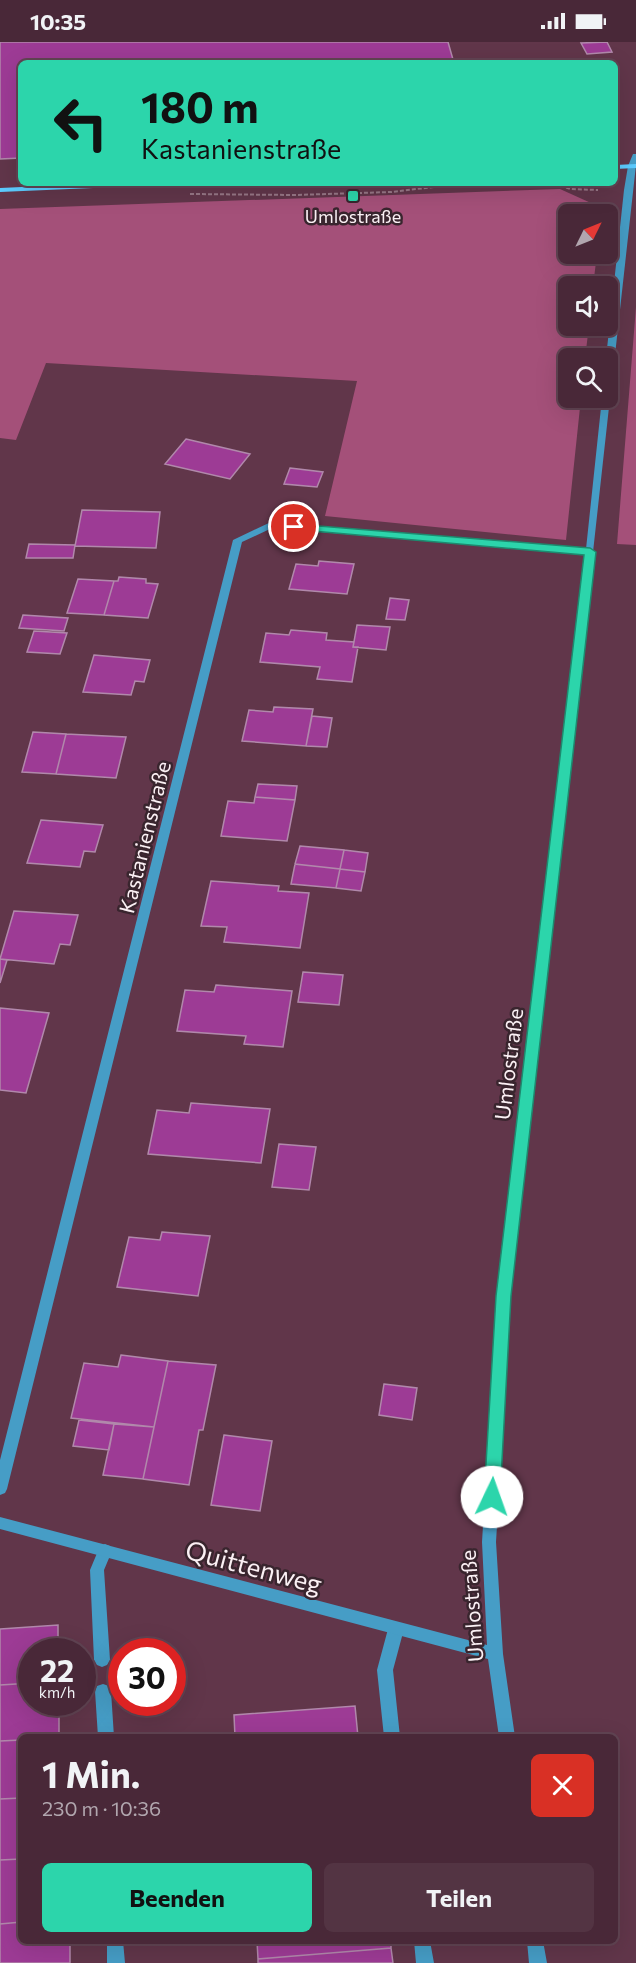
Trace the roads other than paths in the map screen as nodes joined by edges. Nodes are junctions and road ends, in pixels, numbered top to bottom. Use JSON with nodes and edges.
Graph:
{"nodes":[{"id":1,"x":636,"y":156,"type":"edge"},
{"id":2,"x":634,"y":166,"type":"edge"},
{"id":3,"x":618,"y":167,"type":"edge"},
{"id":4,"x":93,"y":186,"type":"edge"},
{"id":5,"x":0,"y":190,"type":"edge"},
{"id":6,"x":612,"y":348,"type":"edge"},
{"id":7,"x":605,"y":408,"type":"edge"},
{"id":8,"x":590,"y":552,"type":"junction"},
{"id":9,"x":0,"y":1489,"type":"edge"},
{"id":10,"x":0,"y":1523,"type":"edge"},
{"id":11,"x":105,"y":1551,"type":"junction"},
{"id":12,"x":396,"y":1629,"type":"junction"},
{"id":13,"x":495,"y":1654,"type":"junction"},
{"id":14,"x":102,"y":1660,"type":"dead end"},
{"id":15,"x":104,"y":1690,"type":"dead end"},
{"id":16,"x":106,"y":1734,"type":"edge"},
{"id":17,"x":392,"y":1734,"type":"edge"},
{"id":18,"x":507,"y":1734,"type":"edge"},
{"id":19,"x":115,"y":1944,"type":"edge"},
{"id":20,"x":422,"y":1944,"type":"edge"},
{"id":21,"x":535,"y":1944,"type":"edge"},
{"id":22,"x":116,"y":1963,"type":"edge"},
{"id":23,"x":425,"y":1963,"type":"edge"},
{"id":24,"x":538,"y":1963,"type":"edge"}],
"edges":[{"from":1,"to":2,"type":"street"},
{"from":2,"to":3,"type":"main road"},
{"from":2,"to":6,"type":"street"},
{"from":4,"to":5,"type":"main road"},
{"from":7,"to":8,"type":"street","name":"Umlostraße"},
{"from":8,"to":9,"type":"street","name":"Kastanienstraße"},
{"from":8,"to":13,"type":"street","name":"Umlostraße"},
{"from":10,"to":11,"type":"street","name":"Quittenweg"},
{"from":11,"to":12,"type":"street","name":"Quittenweg"},
{"from":11,"to":14,"type":"street"},
{"from":12,"to":13,"type":"street","name":"Quittenweg"},
{"from":12,"to":17,"type":"street"},
{"from":13,"to":18,"type":"street","name":"Umlostraße"},
{"from":15,"to":16,"type":"street"},
{"from":19,"to":22,"type":"street"},
{"from":20,"to":23,"type":"street"},
{"from":21,"to":24,"type":"street"}]}
